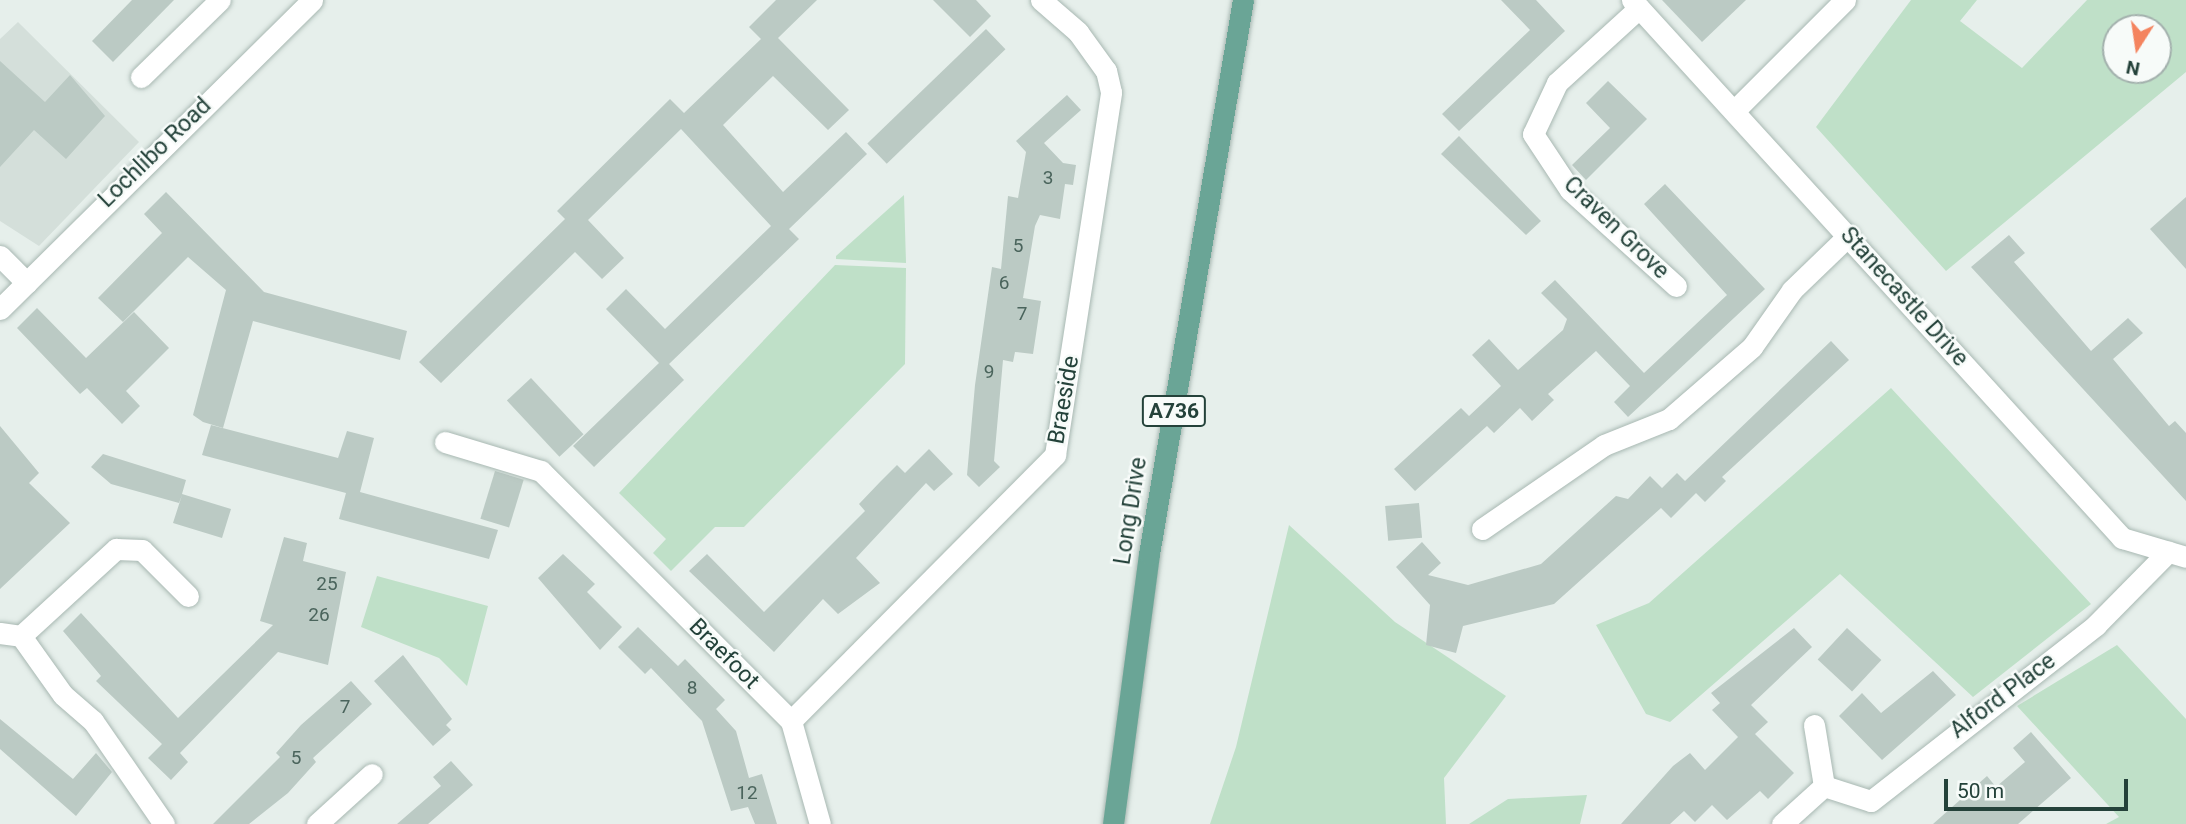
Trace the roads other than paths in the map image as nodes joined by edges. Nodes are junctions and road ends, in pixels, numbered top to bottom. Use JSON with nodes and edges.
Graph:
{"nodes":[{"id":1,"x":220,"y":0,"type":"edge"},
{"id":2,"x":312,"y":0,"type":"edge"},
{"id":3,"x":1041,"y":0,"type":"edge"},
{"id":4,"x":1242,"y":0,"type":"edge"},
{"id":5,"x":1845,"y":0,"type":"edge"},
{"id":6,"x":1636,"y":4,"type":"edge"},
{"id":7,"x":141,"y":77,"type":"dead end"},
{"id":8,"x":1734,"y":111,"type":"junction"},
{"id":9,"x":1849,"y":235,"type":"junction"},
{"id":10,"x":0,"y":256,"type":"edge"},
{"id":11,"x":27,"y":283,"type":"junction"},
{"id":12,"x":1676,"y":286,"type":"dead end"},
{"id":13,"x":0,"y":309,"type":"edge"},
{"id":14,"x":445,"y":442,"type":"dead end"},
{"id":15,"x":1482,"y":529,"type":"dead end"},
{"id":16,"x":2177,"y":555,"type":"edge"},
{"id":17,"x":188,"y":596,"type":"dead end"},
{"id":18,"x":10,"y":635,"type":"edge"},
{"id":19,"x":791,"y":721,"type":"junction"},
{"id":20,"x":1814,"y":725,"type":"dead end"},
{"id":21,"x":372,"y":774,"type":"dead end"},
{"id":22,"x":1824,"y":786,"type":"junction"},
{"id":23,"x":164,"y":824,"type":"edge"},
{"id":24,"x":317,"y":824,"type":"edge"},
{"id":25,"x":820,"y":824,"type":"edge"},
{"id":26,"x":1113,"y":824,"type":"edge"},
{"id":27,"x":1782,"y":824,"type":"edge"}],
"edges":[{"from":1,"to":7,"type":"street"},
{"from":2,"to":11,"type":"street","name":"Lochlibo Road"},
{"from":3,"to":19,"type":"street","name":"Braeside"},
{"from":4,"to":26,"type":"main road","name":"Long Drive","number":"A736"},
{"from":5,"to":8,"type":"street"},
{"from":6,"to":8,"type":"street","name":"Stanecastle Drive"},
{"from":6,"to":12,"type":"street","name":"Craven Grove"},
{"from":8,"to":9,"type":"street","name":"Stanecastle Drive"},
{"from":9,"to":15,"type":"street"},
{"from":9,"to":16,"type":"street","name":"Stanecastle Drive"},
{"from":10,"to":11,"type":"street"},
{"from":11,"to":13,"type":"street","name":"Lochlibo Road"},
{"from":14,"to":19,"type":"street","name":"Braefoot"},
{"from":16,"to":22,"type":"street","name":"Alford Place"},
{"from":17,"to":18,"type":"street"},
{"from":18,"to":23,"type":"street"},
{"from":19,"to":25,"type":"street","name":"Braefoot"},
{"from":20,"to":22,"type":"street"},
{"from":21,"to":24,"type":"street"},
{"from":22,"to":27,"type":"street"}]}
